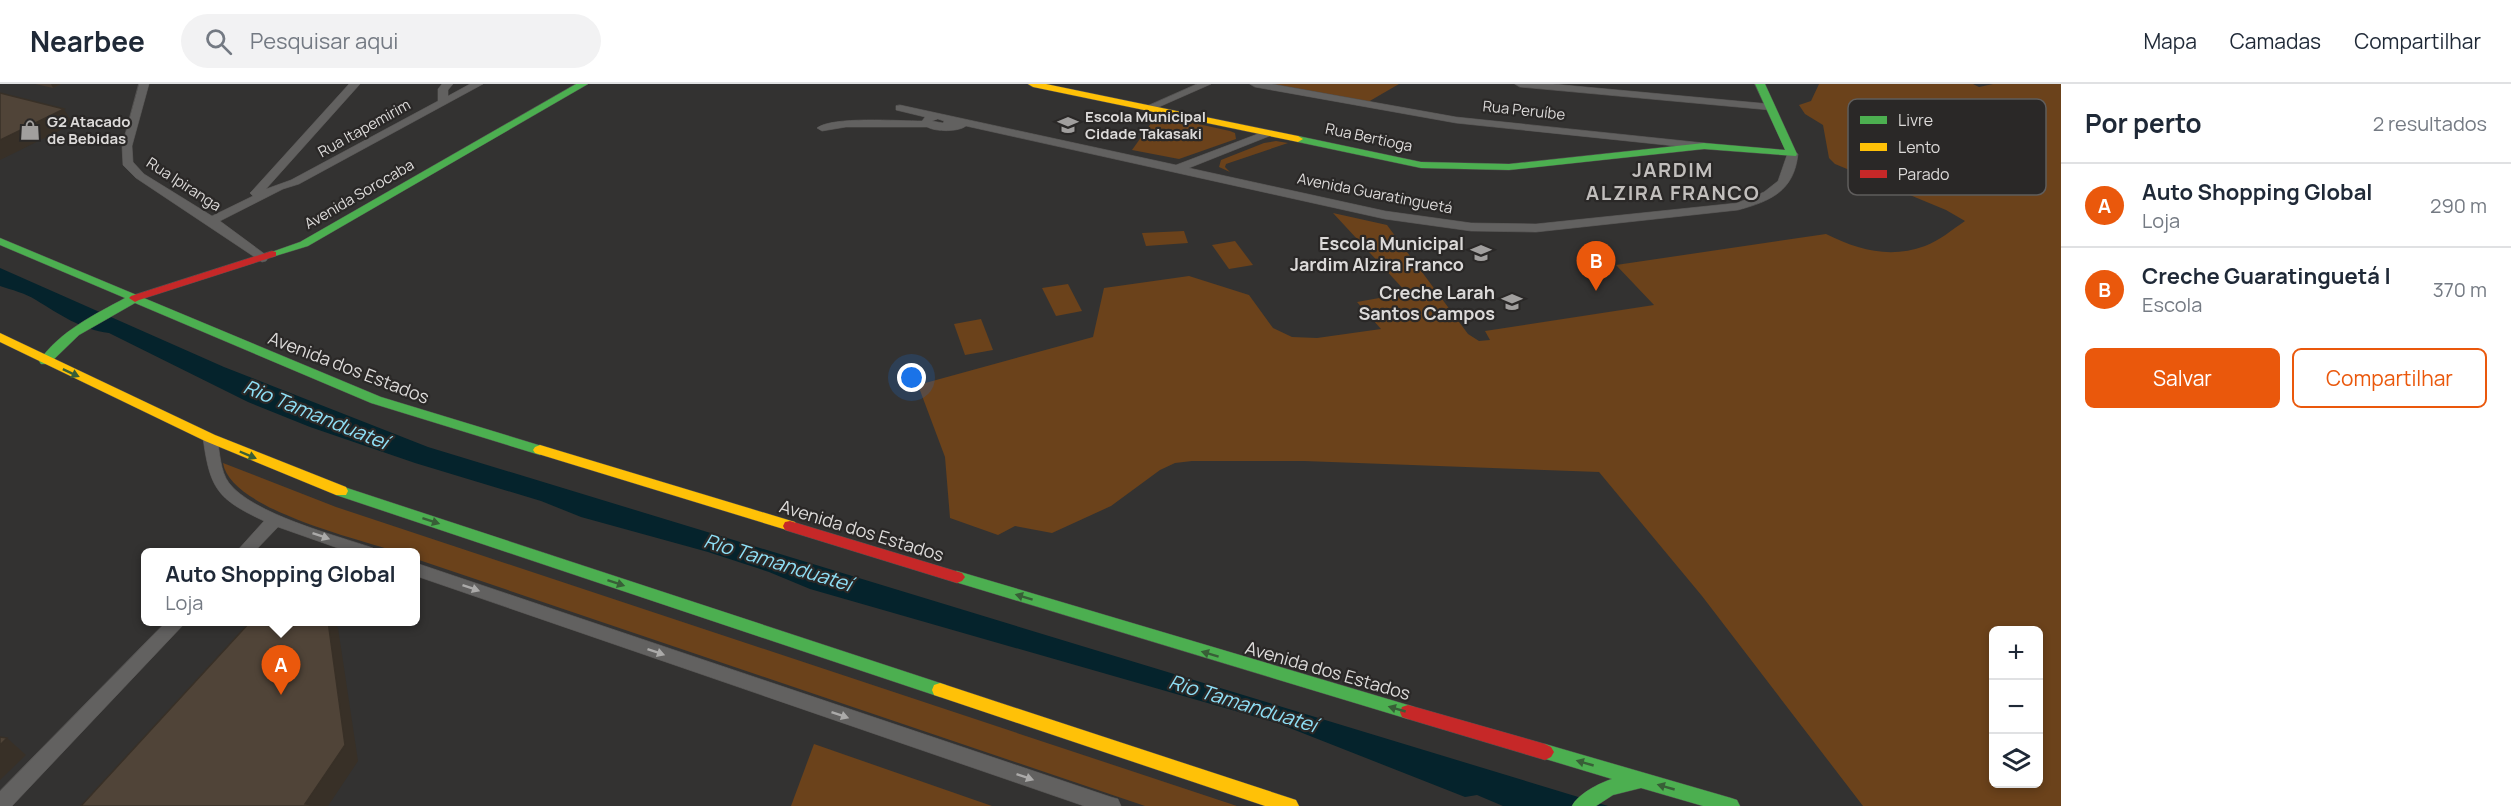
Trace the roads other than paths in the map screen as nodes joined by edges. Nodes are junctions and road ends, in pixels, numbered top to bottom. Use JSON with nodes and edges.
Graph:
{"nodes":[{"id":1,"x":144,"y":84,"type":"edge"},
{"id":2,"x":355,"y":84,"type":"edge"},
{"id":3,"x":448,"y":84,"type":"edge"},
{"id":4,"x":478,"y":84,"type":"edge"},
{"id":5,"x":583,"y":84,"type":"edge"},
{"id":6,"x":1033,"y":84,"type":"edge"},
{"id":7,"x":1206,"y":84,"type":"edge"},
{"id":8,"x":1255,"y":84,"type":"edge"},
{"id":9,"x":1520,"y":84,"type":"edge"},
{"id":10,"x":1661,"y":84,"type":"edge"},
{"id":11,"x":1760,"y":84,"type":"edge"},
{"id":12,"x":460,"y":88,"type":"edge"},
{"id":13,"x":1666,"y":98,"type":"junction"},
{"id":14,"x":443,"y":102,"type":"junction"},
{"id":15,"x":1770,"y":107,"type":"junction"},
{"id":16,"x":900,"y":108,"type":"dead end"},
{"id":17,"x":1148,"y":108,"type":"junction"},
{"id":18,"x":931,"y":120,"type":"junction"},
{"id":19,"x":822,"y":128,"type":"dead end"},
{"id":20,"x":1268,"y":133,"type":"junction"},
{"id":21,"x":1621,"y":137,"type":"junction"},
{"id":22,"x":1704,"y":146,"type":"junction"},
{"id":23,"x":1645,"y":152,"type":"junction"},
{"id":24,"x":1792,"y":154,"type":"junction"},
{"id":25,"x":1208,"y":157,"type":"junction"},
{"id":26,"x":1177,"y":169,"type":"junction"},
{"id":27,"x":275,"y":174,"type":"junction"},
{"id":28,"x":1207,"y":176,"type":"junction"},
{"id":29,"x":295,"y":182,"type":"junction"},
{"id":30,"x":248,"y":202,"type":"junction"},
{"id":31,"x":215,"y":224,"type":"junction"},
{"id":32,"x":0,"y":241,"type":"edge"},
{"id":33,"x":262,"y":258,"type":"junction"},
{"id":34,"x":135,"y":298,"type":"junction"},
{"id":35,"x":0,"y":337,"type":"edge"},
{"id":36,"x":45,"y":361,"type":"junction"},
{"id":37,"x":210,"y":438,"type":"junction"},
{"id":38,"x":275,"y":520,"type":"junction"},
{"id":39,"x":248,"y":548,"type":"edge"},
{"id":40,"x":356,"y":548,"type":"edge"},
{"id":41,"x":420,"y":570,"type":"edge"},
{"id":42,"x":172,"y":626,"type":"edge"},
{"id":43,"x":1641,"y":780,"type":"junction"},
{"id":44,"x":0,"y":805,"type":"edge"},
{"id":45,"x":1111,"y":806,"type":"edge"},
{"id":46,"x":1290,"y":806,"type":"edge"},
{"id":47,"x":1581,"y":806,"type":"edge"},
{"id":48,"x":1731,"y":806,"type":"edge"}],
"edges":[{"from":1,"to":31,"type":"street","name":"Rua Ipiranga"},
{"from":2,"to":27,"type":"street"},
{"from":3,"to":14,"type":"street"},
{"from":4,"to":12,"type":"street","name":"Rua Itapemirim"},
{"from":5,"to":33,"type":"main road","name":"Avenida Sorocaba"},
{"from":6,"to":17,"type":"main road","name":"Rua Bertioga"},
{"from":7,"to":17,"type":"street"},
{"from":8,"to":21,"type":"street","name":"Rua Peruíbe"},
{"from":9,"to":13,"type":"street"},
{"from":10,"to":13,"type":"street"},
{"from":11,"to":15,"type":"main road"},
{"from":12,"to":14,"type":"street","name":"Rua Itapemirim"},
{"from":13,"to":15,"type":"street"},
{"from":14,"to":29,"type":"street","name":"Rua Itapemirim"},
{"from":15,"to":24,"type":"main road"},
{"from":16,"to":18,"type":"street"},
{"from":17,"to":20,"type":"main road","name":"Rua Bertioga"},
{"from":18,"to":19,"type":"street"},
{"from":18,"to":26,"type":"street","name":"Avenida Guaratinguetá"},
{"from":20,"to":23,"type":"main road","name":"Rua Bertioga"},
{"from":20,"to":25,"type":"street"},
{"from":21,"to":22,"type":"street","name":"Rua Peruíbe"},
{"from":21,"to":23,"type":"street"},
{"from":22,"to":23,"type":"main road","name":"Rua Bertioga"},
{"from":22,"to":24,"type":"main road","name":"Rua Peruíbe"},
{"from":24,"to":28,"type":"street","name":"Avenida Guaratinguetá"},
{"from":25,"to":26,"type":"street"},
{"from":25,"to":28,"type":"street"},
{"from":26,"to":28,"type":"street","name":"Avenida Guaratinguetá"},
{"from":27,"to":29,"type":"street"},
{"from":27,"to":30,"type":"street"},
{"from":29,"to":30,"type":"street","name":"Rua Itapemirim"},
{"from":29,"to":31,"type":"street","name":"Rua Itapemirim"},
{"from":30,"to":31,"type":"street","name":"Rua Itapemirim"},
{"from":31,"to":33,"type":"street","name":"Rua Ipiranga"},
{"from":32,"to":34,"type":"main road","name":"Avenida dos Estados"},
{"from":33,"to":34,"type":"main road","name":"Avenida Sorocaba"},
{"from":34,"to":36,"type":"main road","name":"Avenida Sorocaba"},
{"from":43,"to":34,"type":"main road","name":"Avenida dos Estados","one_way":true},
{"from":35,"to":36,"type":"main road"},
{"from":36,"to":37,"type":"main road","one_way":true},
{"from":37,"to":38,"type":"street"},
{"from":37,"to":46,"type":"main road","one_way":true},
{"from":38,"to":39,"type":"street"},
{"from":38,"to":40,"type":"street","one_way":true},
{"from":41,"to":45,"type":"street","one_way":true},
{"from":42,"to":44,"type":"street"},
{"from":43,"to":47,"type":"main road"},
{"from":48,"to":43,"type":"main road","name":"Avenida dos Estados","one_way":true}]}
